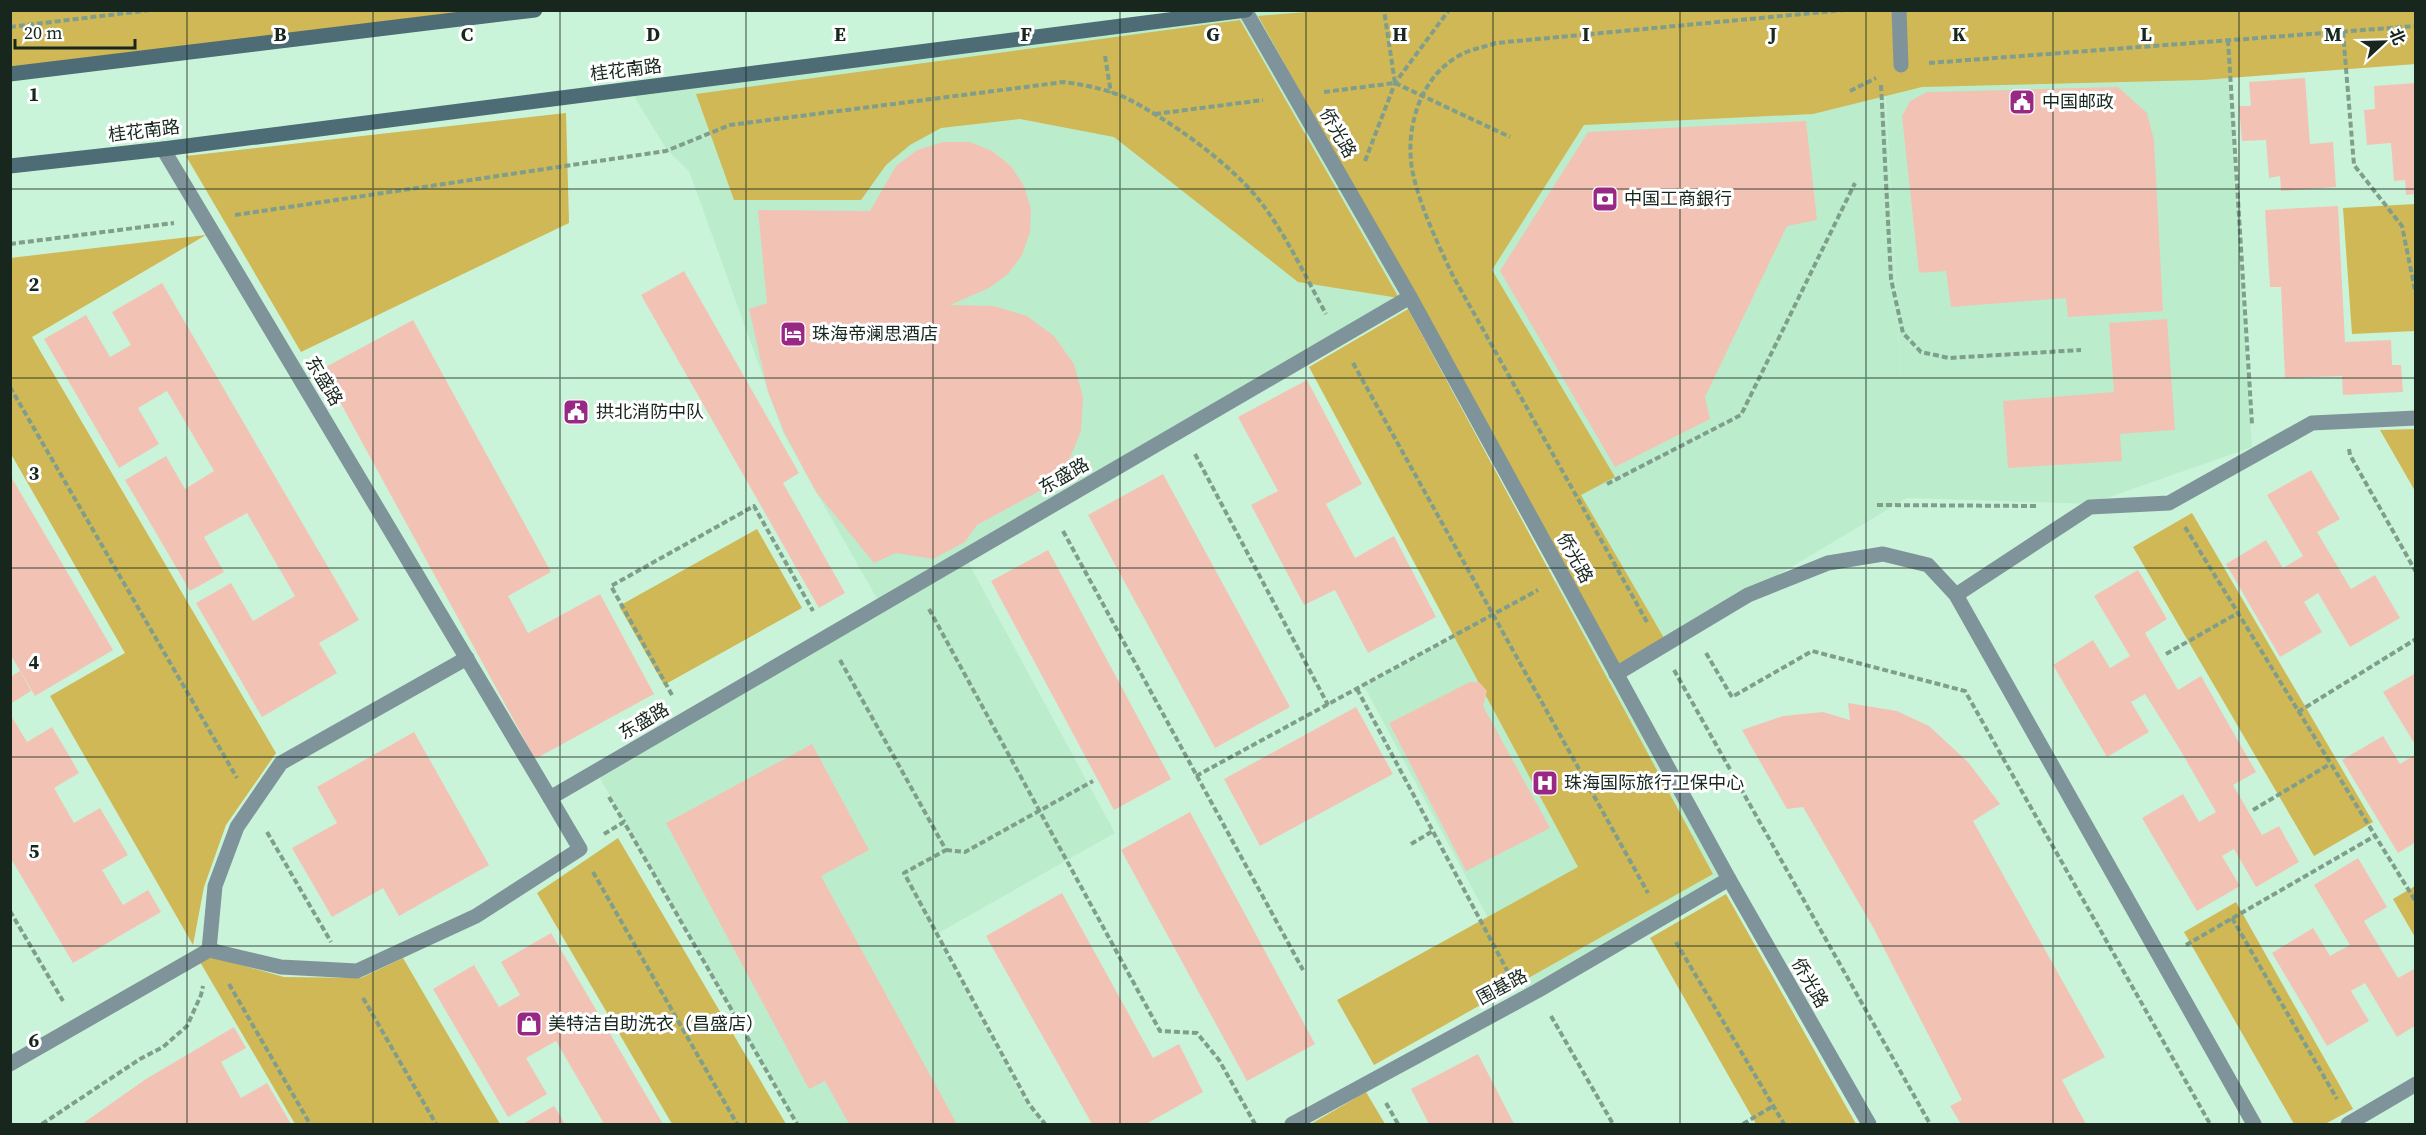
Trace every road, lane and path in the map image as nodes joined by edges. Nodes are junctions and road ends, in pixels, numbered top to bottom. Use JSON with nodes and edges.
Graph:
{"nodes":[{"id":1,"x":151,"y":10,"type":"edge"},
{"id":2,"x":535,"y":10,"type":"edge"},
{"id":3,"x":1449,"y":10,"type":"edge"},
{"id":4,"x":1845,"y":10,"type":"edge"},
{"id":5,"x":1899,"y":10,"type":"edge"},
{"id":6,"x":1246,"y":11,"type":"edge"},
{"id":7,"x":2415,"y":26,"type":"edge"},
{"id":8,"x":10,"y":27,"type":"edge"},
{"id":9,"x":2343,"y":32,"type":"junction"},
{"id":10,"x":2228,"y":40,"type":"junction"},
{"id":11,"x":1901,"y":65,"type":"joint"},
{"id":12,"x":10,"y":74,"type":"edge"},
{"id":13,"x":1395,"y":84,"type":"junction"},
{"id":14,"x":1850,"y":91,"type":"dead end"},
{"id":15,"x":1422,"y":94,"type":"junction"},
{"id":16,"x":1510,"y":137,"type":"dead end"},
{"id":17,"x":163,"y":149,"type":"junction"},
{"id":18,"x":10,"y":166,"type":"edge"},
{"id":19,"x":1855,"y":183,"type":"dead end"},
{"id":20,"x":1352,"y":195,"type":"junction"},
{"id":21,"x":205,"y":219,"type":"junction"},
{"id":22,"x":10,"y":244,"type":"edge"},
{"id":23,"x":2415,"y":295,"type":"edge"},
{"id":24,"x":1410,"y":297,"type":"junction"},
{"id":25,"x":1340,"y":338,"type":"junction"},
{"id":26,"x":2081,"y":350,"type":"dead end"},
{"id":27,"x":10,"y":387,"type":"edge"},
{"id":28,"x":2415,"y":418,"type":"edge"},
{"id":29,"x":2347,"y":422,"type":"junction"},
{"id":30,"x":1182,"y":430,"type":"junction"},
{"id":31,"x":2254,"y":455,"type":"junction"},
{"id":32,"x":1607,"y":484,"type":"dead end"},
{"id":33,"x":2169,"y":503,"type":"junction"},
{"id":34,"x":1877,"y":505,"type":"dead end"},
{"id":35,"x":2043,"y":506,"type":"dead end"},
{"id":36,"x":1050,"y":507,"type":"junction"},
{"id":37,"x":2415,"y":572,"type":"edge"},
{"id":38,"x":1563,"y":576,"type":"junction"},
{"id":39,"x":916,"y":585,"type":"junction"},
{"id":40,"x":1956,"y":595,"type":"junction"},
{"id":41,"x":2238,"y":613,"type":"junction"},
{"id":42,"x":1492,"y":615,"type":"junction"},
{"id":43,"x":1692,"y":629,"type":"junction"},
{"id":44,"x":828,"y":636,"type":"junction"},
{"id":45,"x":2415,"y":639,"type":"edge"},
{"id":46,"x":1661,"y":647,"type":"junction"},
{"id":47,"x":2166,"y":654,"type":"dead end"},
{"id":48,"x":466,"y":658,"type":"junction"},
{"id":49,"x":1616,"y":674,"type":"junction"},
{"id":50,"x":1357,"y":689,"type":"junction"},
{"id":51,"x":1328,"y":705,"type":"junction"},
{"id":52,"x":2298,"y":711,"type":"junction"},
{"id":53,"x":686,"y":719,"type":"junction"},
{"id":54,"x":2330,"y":764,"type":"junction"},
{"id":55,"x":1196,"y":776,"type":"junction"},
{"id":56,"x":1093,"y":781,"type":"dead end"},
{"id":57,"x":550,"y":798,"type":"junction"},
{"id":58,"x":252,"y":805,"type":"junction"},
{"id":59,"x":1041,"y":810,"type":"junction"},
{"id":60,"x":2253,"y":810,"type":"dead end"},
{"id":61,"x":1433,"y":831,"type":"junction"},
{"id":62,"x":2375,"y":836,"type":"junction"},
{"id":63,"x":1411,"y":844,"type":"dead end"},
{"id":64,"x":580,"y":849,"type":"junction"},
{"id":65,"x":946,"y":850,"type":"junction"},
{"id":66,"x":1729,"y":879,"type":"junction"},
{"id":67,"x":2415,"y":902,"type":"edge"},
{"id":68,"x":10,"y":911,"type":"edge"},
{"id":69,"x":1662,"y":918,"type":"junction"},
{"id":70,"x":2232,"y":918,"type":"junction"},
{"id":71,"x":209,"y":950,"type":"junction"},
{"id":72,"x":2161,"y":960,"type":"junction"},
{"id":73,"x":347,"y":970,"type":"junction"},
{"id":74,"x":1302,"y":970,"type":"dead end"},
{"id":75,"x":1537,"y":991,"type":"junction"},
{"id":76,"x":1523,"y":999,"type":"junction"},
{"id":77,"x":77,"y":1026,"type":"junction"},
{"id":78,"x":10,"y":1064,"type":"edge"},
{"id":79,"x":2415,"y":1083,"type":"edge"},
{"id":80,"x":1773,"y":1106,"type":"junction"},
{"id":81,"x":2350,"y":1124,"type":"edge"},
{"id":82,"x":42,"y":1125,"type":"edge"},
{"id":83,"x":310,"y":1125,"type":"edge"},
{"id":84,"x":436,"y":1125,"type":"edge"},
{"id":85,"x":737,"y":1125,"type":"edge"},
{"id":86,"x":797,"y":1125,"type":"edge"},
{"id":87,"x":1046,"y":1125,"type":"edge"},
{"id":88,"x":1255,"y":1125,"type":"edge"},
{"id":89,"x":1292,"y":1125,"type":"edge"},
{"id":90,"x":1613,"y":1125,"type":"edge"},
{"id":91,"x":1743,"y":1125,"type":"edge"},
{"id":92,"x":1784,"y":1125,"type":"edge"},
{"id":93,"x":1869,"y":1125,"type":"edge"},
{"id":94,"x":1930,"y":1125,"type":"edge"},
{"id":95,"x":2210,"y":1125,"type":"edge"},
{"id":96,"x":2254,"y":1125,"type":"edge"}],
"edges":[{"from":1,"to":8,"type":"path"},
{"from":2,"to":12,"type":"main road"},
{"from":3,"to":13,"type":"path"},
{"from":4,"to":15,"type":"path"},
{"from":5,"to":11,"type":"street"},
{"from":6,"to":17,"type":"main road","name":"桂花南路"},
{"from":6,"to":20,"type":"street","name":"侨光路"},
{"from":7,"to":9,"type":"path"},
{"from":9,"to":10,"type":"path"},
{"from":9,"to":23,"type":"path"},
{"from":10,"to":11,"type":"path"},
{"from":10,"to":31,"type":"path"},
{"from":13,"to":15,"type":"path"},
{"from":13,"to":20,"type":"path"},
{"from":14,"to":26,"type":"path"},
{"from":15,"to":16,"type":"path"},
{"from":15,"to":46,"type":"path"},
{"from":17,"to":18,"type":"main road","name":"桂花南路"},
{"from":17,"to":21,"type":"street","name":"东盛路"},
{"from":19,"to":32,"type":"path"},
{"from":20,"to":24,"type":"street","name":"侨光路"},
{"from":21,"to":22,"type":"path"},
{"from":21,"to":25,"type":"path"},
{"from":21,"to":48,"type":"street","name":"东盛路"},
{"from":24,"to":25,"type":"street","name":"东盛路"},
{"from":24,"to":38,"type":"street","name":"侨光路"},
{"from":25,"to":30,"type":"street","name":"东盛路"},
{"from":25,"to":42,"type":"path"},
{"from":27,"to":58,"type":"path"},
{"from":28,"to":29,"type":"street"},
{"from":29,"to":31,"type":"street"},
{"from":29,"to":37,"type":"path"},
{"from":30,"to":36,"type":"street","name":"东盛路"},
{"from":30,"to":51,"type":"path"},
{"from":31,"to":33,"type":"street"},
{"from":33,"to":40,"type":"street"},
{"from":33,"to":41,"type":"path"},
{"from":34,"to":35,"type":"path"},
{"from":36,"to":39,"type":"street","name":"东盛路"},
{"from":36,"to":55,"type":"path"},
{"from":38,"to":42,"type":"path"},
{"from":38,"to":49,"type":"street","name":"侨光路"},
{"from":39,"to":44,"type":"street","name":"东盛路"},
{"from":39,"to":59,"type":"path"},
{"from":40,"to":43,"type":"street"},
{"from":40,"to":72,"type":"street"},
{"from":41,"to":47,"type":"path"},
{"from":41,"to":52,"type":"path"},
{"from":42,"to":50,"type":"path"},
{"from":42,"to":69,"type":"path"},
{"from":43,"to":46,"type":"street"},
{"from":43,"to":95,"type":"path"},
{"from":44,"to":53,"type":"street","name":"东盛路"},
{"from":44,"to":53,"type":"path"},
{"from":44,"to":65,"type":"path"},
{"from":45,"to":52,"type":"path"},
{"from":46,"to":49,"type":"street"},
{"from":46,"to":94,"type":"path"},
{"from":48,"to":57,"type":"street","name":"东盛路"},
{"from":48,"to":58,"type":"street"},
{"from":49,"to":66,"type":"street","name":"侨光路"},
{"from":50,"to":51,"type":"path"},
{"from":50,"to":61,"type":"path"},
{"from":51,"to":55,"type":"path"},
{"from":52,"to":54,"type":"path"},
{"from":53,"to":57,"type":"street","name":"东盛路"},
{"from":54,"to":60,"type":"path"},
{"from":54,"to":62,"type":"path"},
{"from":55,"to":74,"type":"path"},
{"from":56,"to":59,"type":"path"},
{"from":57,"to":64,"type":"street"},
{"from":58,"to":71,"type":"street"},
{"from":58,"to":73,"type":"path"},
{"from":59,"to":65,"type":"path"},
{"from":59,"to":88,"type":"path"},
{"from":61,"to":63,"type":"path"},
{"from":61,"to":76,"type":"path"},
{"from":62,"to":67,"type":"path"},
{"from":62,"to":70,"type":"path"},
{"from":64,"to":73,"type":"street"},
{"from":64,"to":85,"type":"path"},
{"from":64,"to":86,"type":"path"},
{"from":65,"to":87,"type":"path"},
{"from":66,"to":69,"type":"street","name":"围基路"},
{"from":66,"to":93,"type":"street","name":"侨光路"},
{"from":68,"to":77,"type":"path"},
{"from":69,"to":75,"type":"street","name":"围基路"},
{"from":69,"to":80,"type":"path"},
{"from":70,"to":72,"type":"path"},
{"from":70,"to":81,"type":"path"},
{"from":71,"to":73,"type":"street"},
{"from":71,"to":77,"type":"street"},
{"from":71,"to":82,"type":"path"},
{"from":71,"to":83,"type":"path"},
{"from":72,"to":96,"type":"street"},
{"from":73,"to":84,"type":"path"},
{"from":75,"to":76,"type":"street","name":"围基路"},
{"from":75,"to":90,"type":"path"},
{"from":76,"to":89,"type":"street","name":"围基路"},
{"from":77,"to":78,"type":"street"},
{"from":79,"to":81,"type":"street"},
{"from":80,"to":91,"type":"path"},
{"from":80,"to":92,"type":"path"}]}
